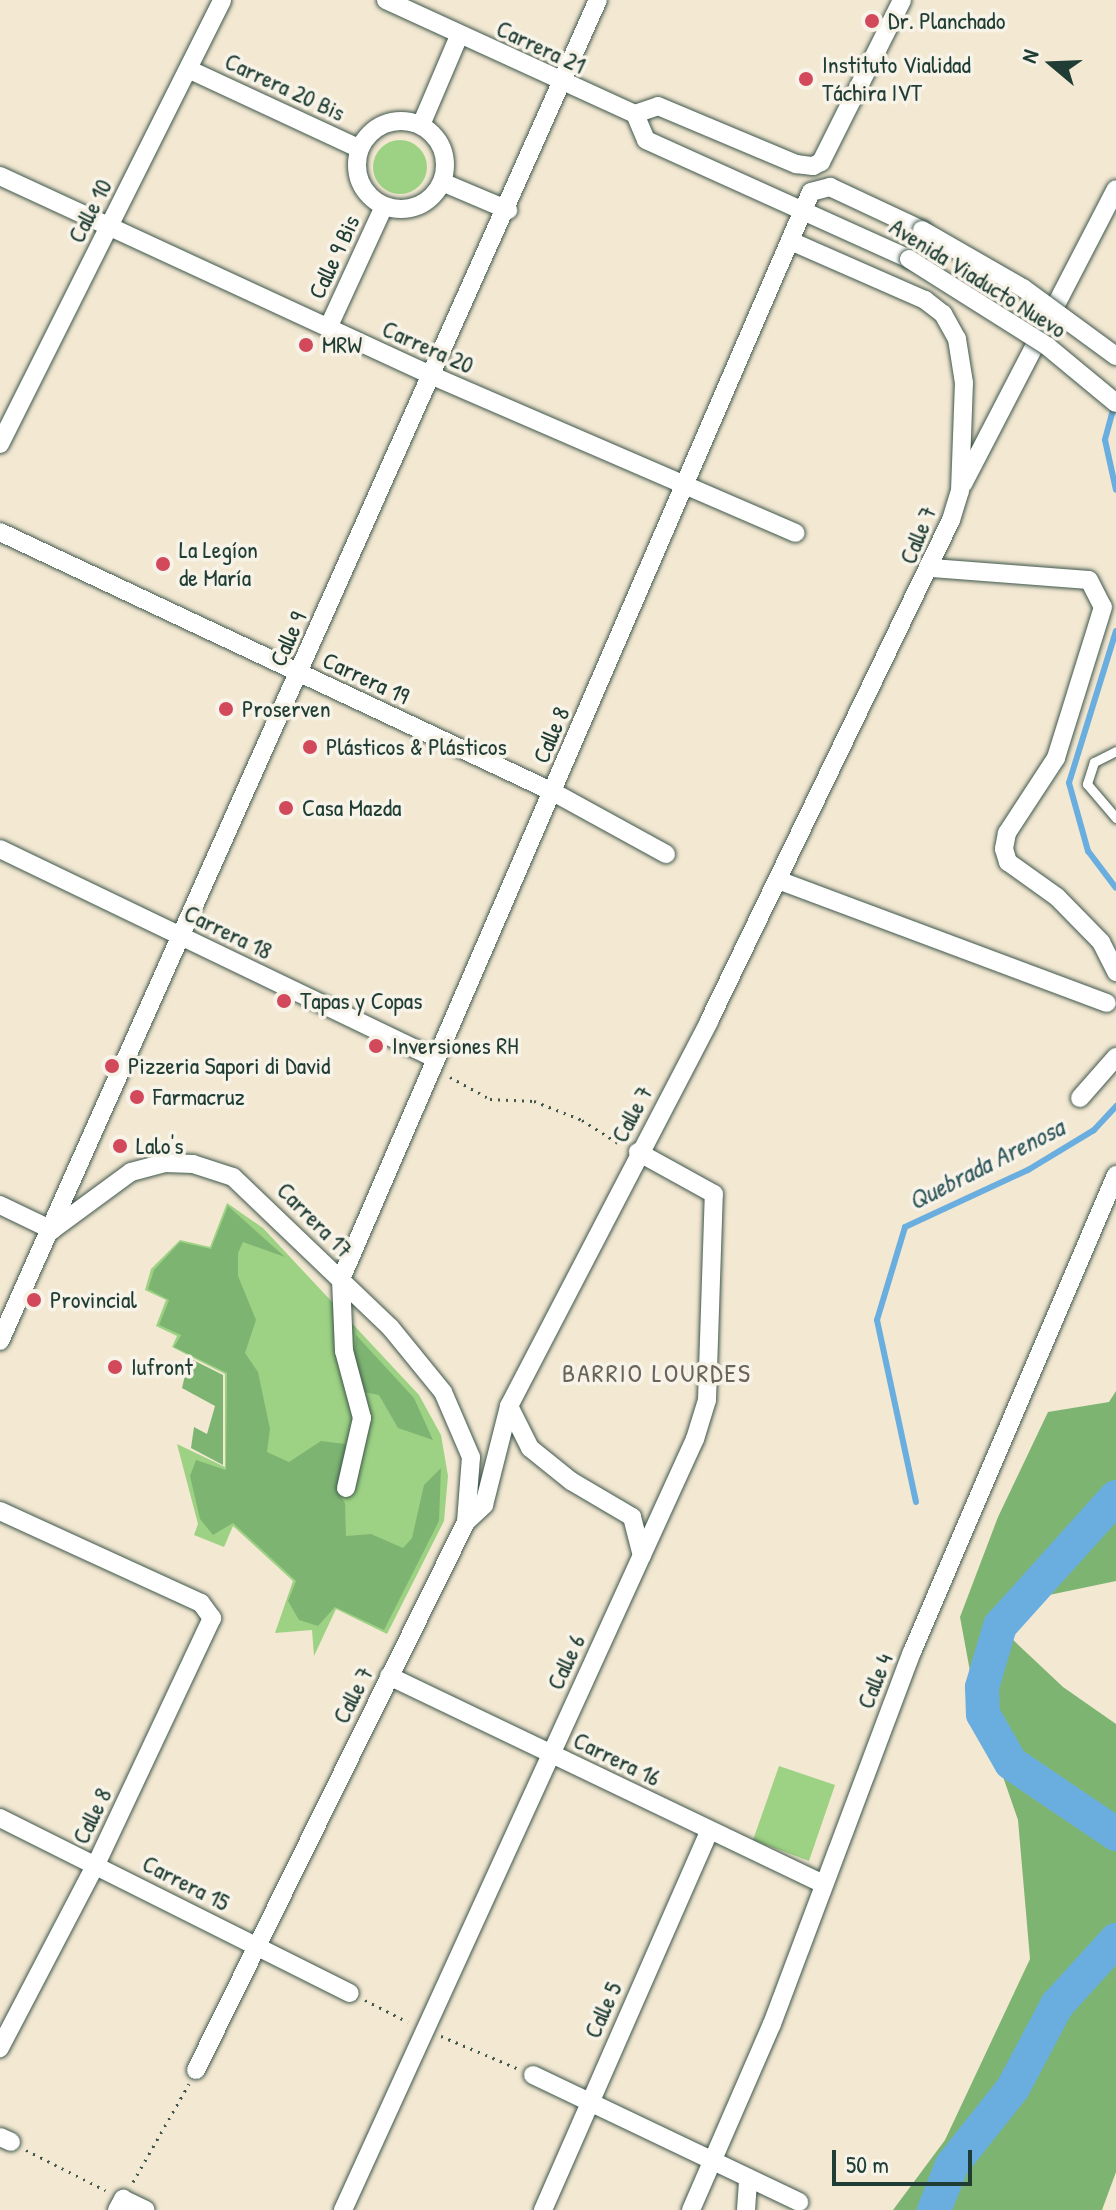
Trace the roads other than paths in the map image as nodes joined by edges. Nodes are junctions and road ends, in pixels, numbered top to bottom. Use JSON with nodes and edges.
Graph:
{"nodes":[{"id":1,"x":222,"y":0,"type":"edge"},
{"id":2,"x":386,"y":0,"type":"edge"},
{"id":3,"x":598,"y":0,"type":"edge"},
{"id":4,"x":902,"y":0,"type":"edge"},
{"id":5,"x":459,"y":36,"type":"junction"},
{"id":6,"x":190,"y":70,"type":"junction"},
{"id":7,"x":561,"y":84,"type":"junction"},
{"id":8,"x":635,"y":114,"type":"junction"},
{"id":9,"x":421,"y":125,"type":"junction"},
{"id":10,"x":360,"y":149,"type":"junction"},
{"id":11,"x":821,"y":162,"type":"junction"},
{"id":12,"x":0,"y":176,"type":"edge"},
{"id":13,"x":442,"y":182,"type":"junction"},
{"id":14,"x":830,"y":187,"type":"junction"},
{"id":15,"x":1116,"y":189,"type":"edge"},
{"id":16,"x":384,"y":206,"type":"junction"},
{"id":17,"x":508,"y":210,"type":"junction"},
{"id":18,"x":805,"y":210,"type":"junction"},
{"id":19,"x":108,"y":228,"type":"junction"},
{"id":20,"x":793,"y":242,"type":"junction"},
{"id":21,"x":328,"y":328,"type":"junction"},
{"id":22,"x":1116,"y":356,"type":"edge"},
{"id":23,"x":433,"y":376,"type":"junction"},
{"id":24,"x":1116,"y":403,"type":"edge"},
{"id":25,"x":0,"y":444,"type":"edge"},
{"id":26,"x":685,"y":485,"type":"junction"},
{"id":27,"x":960,"y":491,"type":"junction"},
{"id":28,"x":0,"y":532,"type":"edge"},
{"id":29,"x":796,"y":533,"type":"dead end"},
{"id":30,"x":932,"y":568,"type":"junction"},
{"id":31,"x":299,"y":673,"type":"junction"},
{"id":32,"x":1116,"y":751,"type":"edge"},
{"id":33,"x":553,"y":792,"type":"junction"},
{"id":34,"x":1116,"y":818,"type":"edge"},
{"id":35,"x":0,"y":849,"type":"edge"},
{"id":36,"x":666,"y":854,"type":"dead end"},
{"id":37,"x":778,"y":880,"type":"junction"},
{"id":38,"x":183,"y":937,"type":"junction"},
{"id":39,"x":1116,"y":972,"type":"edge"},
{"id":40,"x":1107,"y":1003,"type":"dead end"},
{"id":41,"x":1116,"y":1057,"type":"edge"},
{"id":42,"x":435,"y":1058,"type":"junction"},
{"id":43,"x":1080,"y":1098,"type":"dead end"},
{"id":44,"x":638,"y":1152,"type":"junction"},
{"id":45,"x":1116,"y":1175,"type":"edge"},
{"id":46,"x":0,"y":1205,"type":"edge"},
{"id":47,"x":52,"y":1230,"type":"junction"},
{"id":48,"x":341,"y":1279,"type":"junction"},
{"id":49,"x":0,"y":1341,"type":"edge"},
{"id":50,"x":509,"y":1406,"type":"junction"},
{"id":51,"x":346,"y":1488,"type":"dead end"},
{"id":52,"x":0,"y":1511,"type":"edge"},
{"id":53,"x":466,"y":1522,"type":"junction"},
{"id":54,"x":642,"y":1556,"type":"junction"},
{"id":55,"x":389,"y":1676,"type":"junction"},
{"id":56,"x":550,"y":1753,"type":"junction"},
{"id":57,"x":0,"y":1818,"type":"edge"},
{"id":58,"x":709,"y":1831,"type":"junction"},
{"id":59,"x":96,"y":1864,"type":"junction"},
{"id":60,"x":823,"y":1884,"type":"junction"},
{"id":61,"x":254,"y":1945,"type":"junction"},
{"id":62,"x":350,"y":1993,"type":"dead end"},
{"id":63,"x":0,"y":2048,"type":"edge"},
{"id":64,"x":196,"y":2070,"type":"road end"},
{"id":65,"x":533,"y":2075,"type":"dead end"},
{"id":66,"x":587,"y":2104,"type":"junction"},
{"id":67,"x":713,"y":2160,"type":"junction"},
{"id":68,"x":748,"y":2178,"type":"junction"},
{"id":69,"x":799,"y":2202,"type":"dead end"},
{"id":70,"x":120,"y":2204,"type":"edge"},
{"id":71,"x":146,"y":2210,"type":"edge"},
{"id":72,"x":343,"y":2210,"type":"edge"},
{"id":73,"x":543,"y":2210,"type":"edge"},
{"id":74,"x":691,"y":2210,"type":"edge"},
{"id":75,"x":746,"y":2210,"type":"edge"}],
"edges":[{"from":1,"to":6,"type":"street","name":"Calle 10"},
{"from":2,"to":5,"type":"street","name":"Carrera 21"},
{"from":3,"to":7,"type":"street","name":"Calle 9"},
{"from":4,"to":11,"type":"street"},
{"from":5,"to":7,"type":"street","name":"Carrera 21"},
{"from":5,"to":9,"type":"street"},
{"from":6,"to":10,"type":"street","name":"Carrera 20 Bis"},
{"from":6,"to":19,"type":"street","name":"Calle 10"},
{"from":7,"to":8,"type":"street","name":"Carrera 21"},
{"from":7,"to":17,"type":"street","name":"Calle 9"},
{"from":8,"to":11,"type":"street","name":"Carrera 21"},
{"from":8,"to":18,"type":"street"},
{"from":9,"to":10,"type":"street"},
{"from":9,"to":13,"type":"street"},
{"from":10,"to":16,"type":"street"},
{"from":11,"to":14,"type":"street"},
{"from":12,"to":19,"type":"street","name":"Carrera 20"},
{"from":13,"to":16,"type":"street"},
{"from":13,"to":17,"type":"street"},
{"from":14,"to":18,"type":"street"},
{"from":14,"to":22,"type":"street","name":"Avenida Viaducto Nuevo","bridge":true},
{"from":15,"to":27,"type":"street"},
{"from":16,"to":21,"type":"street","name":"Calle 9 Bis"},
{"from":17,"to":23,"type":"street","name":"Calle 9"},
{"from":18,"to":20,"type":"street","name":"Calle 8"},
{"from":18,"to":24,"type":"street","name":"Avenida Viaducto Nuevo","bridge":true},
{"from":19,"to":21,"type":"street","name":"Carrera 20"},
{"from":19,"to":25,"type":"street","name":"Calle 10"},
{"from":20,"to":26,"type":"street","name":"Calle 8"},
{"from":20,"to":27,"type":"street","name":"Calle 7"},
{"from":21,"to":23,"type":"street","name":"Carrera 20"},
{"from":23,"to":26,"type":"street","name":"Carrera 20"},
{"from":23,"to":31,"type":"street","name":"Calle 9"},
{"from":26,"to":29,"type":"street","name":"Carrera 20"},
{"from":26,"to":33,"type":"street","name":"Calle 8"},
{"from":27,"to":30,"type":"street","name":"Calle 7"},
{"from":28,"to":31,"type":"street","name":"Carrera 19"},
{"from":30,"to":37,"type":"street","name":"Calle 7"},
{"from":30,"to":39,"type":"street"},
{"from":31,"to":33,"type":"street","name":"Carrera 19"},
{"from":31,"to":38,"type":"street","name":"Calle 9"},
{"from":32,"to":34,"type":"lane"},
{"from":33,"to":36,"type":"street","name":"Carrera 19"},
{"from":33,"to":42,"type":"street","name":"Calle 8"},
{"from":35,"to":38,"type":"street","name":"Carrera 18"},
{"from":37,"to":40,"type":"street"},
{"from":37,"to":44,"type":"street","name":"Calle 7"},
{"from":38,"to":42,"type":"street","name":"Carrera 18"},
{"from":38,"to":47,"type":"street","name":"Calle 9"},
{"from":41,"to":43,"type":"street"},
{"from":42,"to":48,"type":"street","name":"Calle 8"},
{"from":44,"to":50,"type":"street","name":"Calle 7"},
{"from":44,"to":54,"type":"street","name":"Calle 6"},
{"from":45,"to":60,"type":"street","name":"Calle 4"},
{"from":46,"to":47,"type":"street"},
{"from":47,"to":48,"type":"street","name":"Carrera 17"},
{"from":47,"to":49,"type":"street","name":"Calle 9"},
{"from":48,"to":51,"type":"street"},
{"from":48,"to":53,"type":"street","name":"Carrera 17"},
{"from":50,"to":53,"type":"street","name":"Calle 7"},
{"from":50,"to":54,"type":"street"},
{"from":52,"to":59,"type":"street","name":"Calle 8"},
{"from":53,"to":55,"type":"street","name":"Calle 7"},
{"from":54,"to":56,"type":"street","name":"Calle 6"},
{"from":55,"to":56,"type":"street","name":"Carrera 16"},
{"from":55,"to":61,"type":"street","name":"Calle 7"},
{"from":56,"to":58,"type":"street","name":"Carrera 16"},
{"from":56,"to":72,"type":"street","name":"Calle 6"},
{"from":57,"to":59,"type":"street","name":"Carrera 15"},
{"from":58,"to":60,"type":"street","name":"Carrera 16"},
{"from":58,"to":66,"type":"street","name":"Calle 5"},
{"from":59,"to":61,"type":"street","name":"Carrera 15"},
{"from":59,"to":63,"type":"street","name":"Calle 8"},
{"from":60,"to":67,"type":"street","name":"Calle 4"},
{"from":61,"to":62,"type":"street","name":"Carrera 15"},
{"from":61,"to":64,"type":"street","name":"Calle 7"},
{"from":65,"to":66,"type":"street"},
{"from":66,"to":67,"type":"street"},
{"from":66,"to":73,"type":"street","name":"Calle 5"},
{"from":67,"to":68,"type":"street"},
{"from":67,"to":74,"type":"street","name":"Calle 4"},
{"from":68,"to":69,"type":"street"},
{"from":68,"to":75,"type":"street"},
{"from":70,"to":71,"type":"street"}]}
